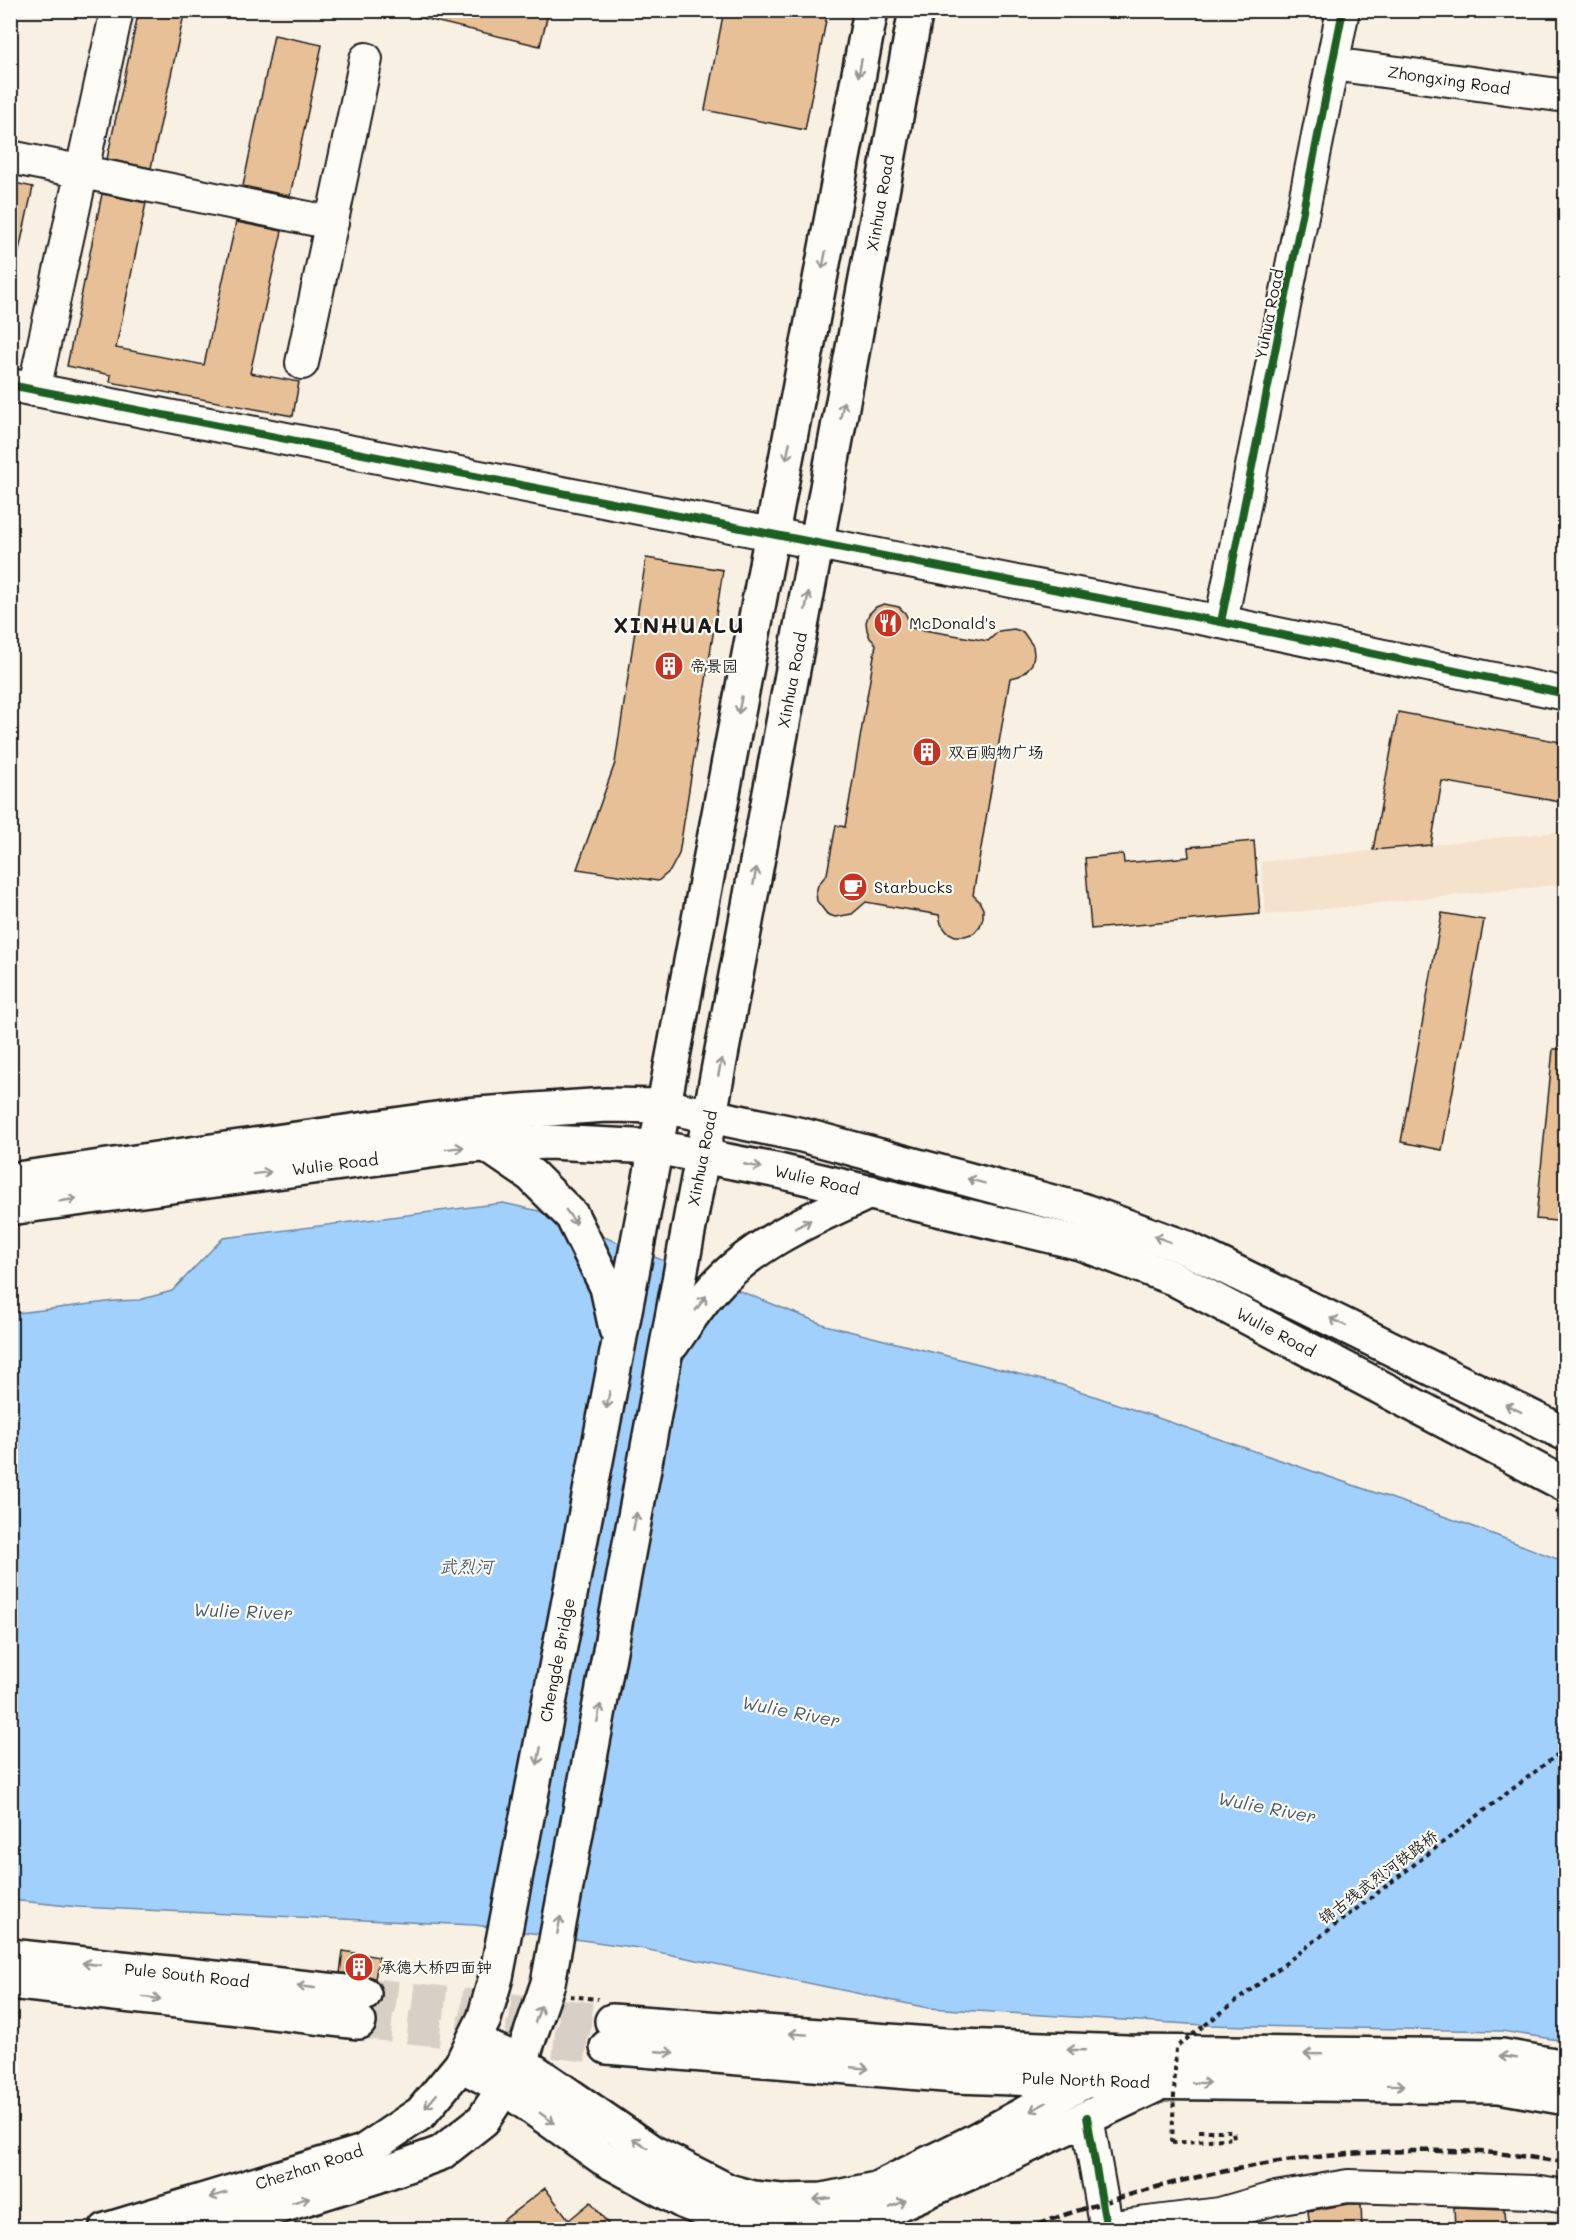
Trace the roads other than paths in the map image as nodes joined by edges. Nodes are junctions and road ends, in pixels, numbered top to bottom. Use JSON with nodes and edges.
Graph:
{"nodes":[{"id":1,"x":117,"y":10,"type":"edge"},
{"id":2,"x":871,"y":10,"type":"edge"},
{"id":3,"x":916,"y":10,"type":"edge"},
{"id":4,"x":1343,"y":10,"type":"edge"},
{"id":5,"x":366,"y":58,"type":"dead end"},
{"id":6,"x":1332,"y":64,"type":"junction"},
{"id":7,"x":1566,"y":96,"type":"edge"},
{"id":8,"x":10,"y":158,"type":"edge"},
{"id":9,"x":81,"y":173,"type":"junction"},
{"id":10,"x":332,"y":223,"type":"junction"},
{"id":11,"x":303,"y":363,"type":"dead end"},
{"id":12,"x":22,"y":387,"type":"edge"},
{"id":13,"x":772,"y":534,"type":"junction"},
{"id":14,"x":817,"y":544,"type":"junction"},
{"id":15,"x":1221,"y":622,"type":"junction"},
{"id":16,"x":1566,"y":694,"type":"edge"},
{"id":17,"x":663,"y":1106,"type":"junction"},
{"id":18,"x":711,"y":1116,"type":"junction"},
{"id":19,"x":487,"y":1145,"type":"junction"},
{"id":20,"x":656,"y":1147,"type":"junction"},
{"id":21,"x":703,"y":1156,"type":"junction"},
{"id":22,"x":10,"y":1180,"type":"edge"},
{"id":23,"x":870,"y":1192,"type":"junction"},
{"id":24,"x":10,"y":1208,"type":"edge"},
{"id":25,"x":619,"y":1342,"type":"junction"},
{"id":26,"x":667,"y":1350,"type":"junction"},
{"id":27,"x":1566,"y":1434,"type":"edge"},
{"id":28,"x":1566,"y":1485,"type":"edge"},
{"id":29,"x":10,"y":1956,"type":"edge"},
{"id":30,"x":496,"y":1977,"type":"joint"},
{"id":31,"x":10,"y":1982,"type":"edge"},
{"id":32,"x":1146,"y":2052,"type":"junction"},
{"id":33,"x":467,"y":2053,"type":"junction"},
{"id":34,"x":1566,"y":2067,"type":"edge"},
{"id":35,"x":513,"y":2075,"type":"junction"},
{"id":36,"x":1086,"y":2080,"type":"junction"},
{"id":37,"x":1162,"y":2082,"type":"junction"},
{"id":38,"x":1566,"y":2098,"type":"edge"},
{"id":39,"x":1087,"y":2117,"type":"junction"},
{"id":40,"x":1566,"y":2197,"type":"edge"},
{"id":41,"x":106,"y":2229,"type":"edge"},
{"id":42,"x":205,"y":2229,"type":"edge"},
{"id":43,"x":1107,"y":2229,"type":"edge"}],
"edges":[{"from":1,"to":9,"type":"street"},
{"from":2,"to":13,"type":"main road","one_way":true},
{"from":14,"to":3,"type":"main road","name":"Xinhua Road","one_way":true},
{"from":4,"to":6,"type":"street","name":"Yuhua Road"},
{"from":5,"to":10,"type":"street"},
{"from":6,"to":7,"type":"street","name":"Zhongxing Road"},
{"from":6,"to":15,"type":"street","name":"Yuhua Road"},
{"from":8,"to":9,"type":"street"},
{"from":9,"to":10,"type":"street"},
{"from":9,"to":12,"type":"street"},
{"from":10,"to":11,"type":"street"},
{"from":12,"to":13,"type":"street"},
{"from":13,"to":14,"type":"street"},
{"from":13,"to":17,"type":"main road","one_way":true},
{"from":14,"to":15,"type":"street"},
{"from":18,"to":14,"type":"main road","name":"Xinhua Road","one_way":true},
{"from":15,"to":16,"type":"street"},
{"from":17,"to":18,"type":"main road","name":"Wulie Road"},
{"from":17,"to":20,"type":"main road"},
{"from":17,"to":22,"type":"main road","name":"Wulie Road"},
{"from":18,"to":21,"type":"main road","name":"Xinhua Road"},
{"from":27,"to":18,"type":"main road","name":"Wulie Road","one_way":true},
{"from":19,"to":20,"type":"main road","name":"Wulie Road"},
{"from":24,"to":19,"type":"main road","name":"Wulie Road","one_way":true},
{"from":19,"to":25,"type":"main road","one_way":true},
{"from":20,"to":21,"type":"main road","name":"Wulie Road"},
{"from":20,"to":25,"type":"main road"},
{"from":21,"to":23,"type":"main road","name":"Wulie Road","one_way":true},
{"from":21,"to":26,"type":"main road","name":"Xinhua Road"},
{"from":26,"to":23,"type":"main road","one_way":true},
{"from":23,"to":28,"type":"main road","name":"Wulie Road"},
{"from":25,"to":30,"type":"main road","name":"Chengde Bridge","one_way":true},
{"from":35,"to":26,"type":"main road","name":"Chezhan Road","one_way":true},
{"from":31,"to":29,"type":"main road","name":"Pule South Road","one_way":true},
{"from":30,"to":33,"type":"main road","name":"Chezhan Road"},
{"from":34,"to":32,"type":"main road","name":"Pule North Road","one_way":true},
{"from":32,"to":36,"type":"main road"},
{"from":32,"to":36,"type":"main road","name":"Pule North Road","one_way":true},
{"from":33,"to":35,"type":"main road"},
{"from":33,"to":41,"type":"main road","name":"Chezhan Road","one_way":true},
{"from":36,"to":35,"type":"main road","one_way":true},
{"from":35,"to":39,"type":"main road","one_way":true},
{"from":42,"to":35,"type":"main road","name":"Chezhan Road","one_way":true},
{"from":36,"to":37,"type":"main road","name":"Pule North Road"},
{"from":37,"to":38,"type":"main road","name":"Pule North Road","one_way":true},
{"from":37,"to":39,"type":"main road"},
{"from":39,"to":43,"type":"street"},
{"from":40,"to":43,"type":"street"}]}
